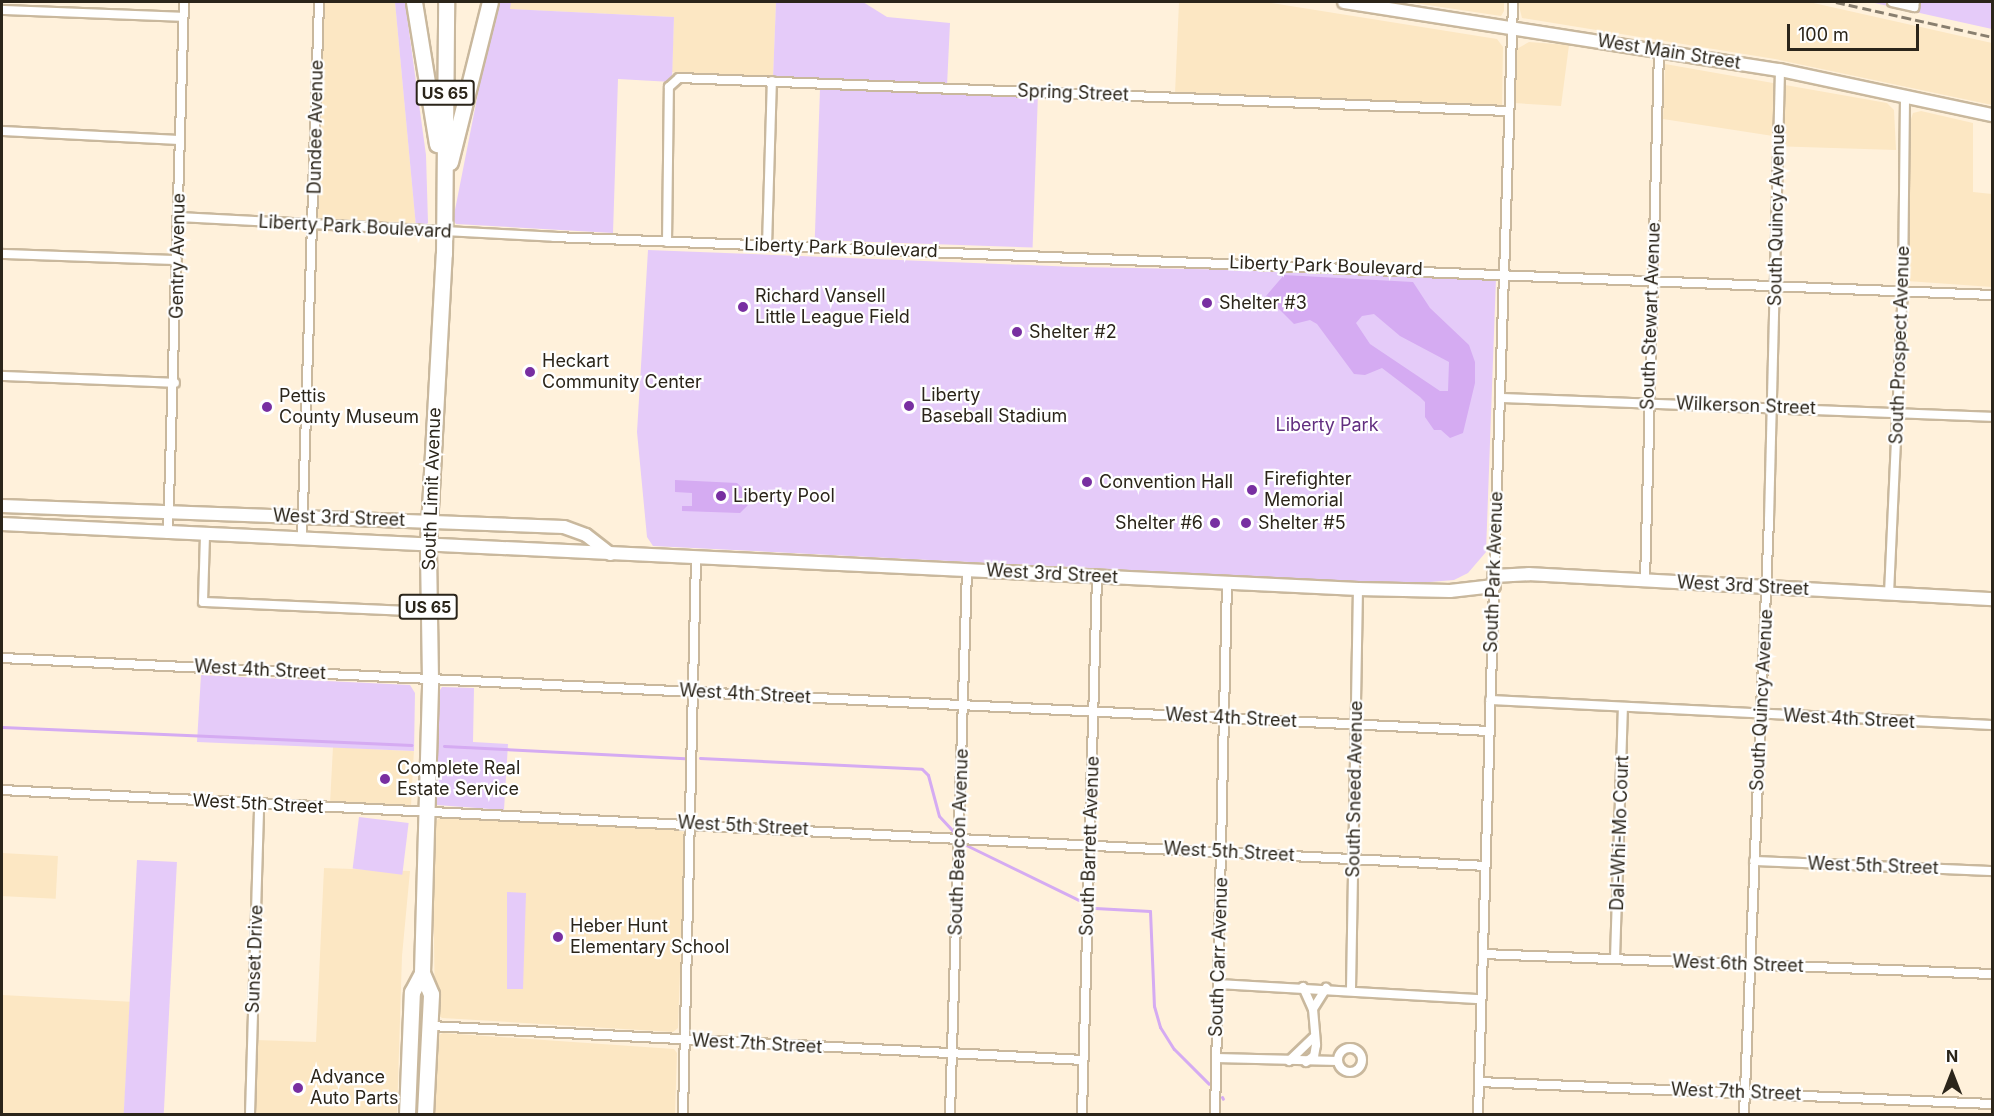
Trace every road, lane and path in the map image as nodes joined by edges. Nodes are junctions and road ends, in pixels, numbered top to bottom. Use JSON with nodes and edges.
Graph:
{"nodes":[{"id":1,"x":184,"y":2,"type":"edge"},
{"id":2,"x":319,"y":2,"type":"edge"},
{"id":3,"x":414,"y":2,"type":"edge"},
{"id":4,"x":446,"y":2,"type":"edge"},
{"id":5,"x":490,"y":2,"type":"edge"},
{"id":6,"x":1344,"y":2,"type":"edge"},
{"id":7,"x":1513,"y":2,"type":"edge"},
{"id":8,"x":1892,"y":2,"type":"edge"},
{"id":9,"x":1915,"y":2,"type":"edge"},
{"id":10,"x":2,"y":10,"type":"edge"},
{"id":11,"x":183,"y":17,"type":"junction"},
{"id":12,"x":1512,"y":29,"type":"junction"},
{"id":13,"x":1659,"y":50,"type":"junction"},
{"id":14,"x":1780,"y":70,"type":"junction"},
{"id":15,"x":772,"y":81,"type":"junction"},
{"id":16,"x":1905,"y":96,"type":"junction"},
{"id":17,"x":1509,"y":111,"type":"junction"},
{"id":18,"x":1992,"y":115,"type":"edge"},
{"id":19,"x":2,"y":131,"type":"edge"},
{"id":20,"x":180,"y":140,"type":"junction"},
{"id":21,"x":444,"y":185,"type":"junction"},
{"id":22,"x":178,"y":217,"type":"junction"},
{"id":23,"x":313,"y":225,"type":"junction"},
{"id":24,"x":444,"y":232,"type":"junction"},
{"id":25,"x":667,"y":242,"type":"junction"},
{"id":26,"x":767,"y":246,"type":"junction"},
{"id":27,"x":2,"y":254,"type":"edge"},
{"id":28,"x":177,"y":260,"type":"junction"},
{"id":29,"x":1503,"y":274,"type":"junction"},
{"id":30,"x":1652,"y":279,"type":"junction"},
{"id":31,"x":1776,"y":284,"type":"junction"},
{"id":32,"x":1903,"y":289,"type":"junction"},
{"id":33,"x":1992,"y":295,"type":"edge"},
{"id":34,"x":2,"y":376,"type":"edge"},
{"id":35,"x":175,"y":383,"type":"junction"},
{"id":36,"x":1500,"y":398,"type":"junction"},
{"id":37,"x":1647,"y":402,"type":"junction"},
{"id":38,"x":1773,"y":406,"type":"junction"},
{"id":39,"x":1899,"y":413,"type":"junction"},
{"id":40,"x":1992,"y":417,"type":"edge"},
{"id":41,"x":2,"y":506,"type":"edge"},
{"id":42,"x":169,"y":511,"type":"junction"},
{"id":43,"x":303,"y":517,"type":"junction"},
{"id":44,"x":429,"y":521,"type":"junction"},
{"id":45,"x":2,"y":524,"type":"edge"},
{"id":46,"x":168,"y":534,"type":"junction"},
{"id":47,"x":205,"y":536,"type":"junction"},
{"id":48,"x":302,"y":540,"type":"junction"},
{"id":49,"x":429,"y":545,"type":"junction"},
{"id":50,"x":610,"y":554,"type":"junction"},
{"id":51,"x":696,"y":557,"type":"junction"},
{"id":52,"x":967,"y":570,"type":"junction"},
{"id":53,"x":1097,"y":577,"type":"junction"},
{"id":54,"x":1494,"y":581,"type":"junction"},
{"id":55,"x":1645,"y":581,"type":"junction"},
{"id":56,"x":1227,"y":583,"type":"junction"},
{"id":57,"x":1767,"y":588,"type":"junction"},
{"id":58,"x":1358,"y":590,"type":"junction"},
{"id":59,"x":1889,"y":594,"type":"junction"},
{"id":60,"x":1992,"y":599,"type":"edge"},
{"id":61,"x":428,"y":612,"type":"junction"},
{"id":62,"x":2,"y":658,"type":"edge"},
{"id":63,"x":430,"y":679,"type":"junction"},
{"id":64,"x":694,"y":692,"type":"junction"},
{"id":65,"x":1490,"y":700,"type":"junction"},
{"id":66,"x":963,"y":705,"type":"junction"},
{"id":67,"x":1623,"y":707,"type":"junction"},
{"id":68,"x":1094,"y":712,"type":"junction"},
{"id":69,"x":1762,"y":714,"type":"junction"},
{"id":70,"x":1225,"y":718,"type":"junction"},
{"id":71,"x":1356,"y":725,"type":"junction"},
{"id":72,"x":1992,"y":725,"type":"edge"},
{"id":73,"x":1489,"y":731,"type":"junction"},
{"id":74,"x":2,"y":790,"type":"edge"},
{"id":75,"x":259,"y":804,"type":"junction"},
{"id":76,"x":426,"y":812,"type":"junction"},
{"id":77,"x":691,"y":824,"type":"junction"},
{"id":78,"x":959,"y":838,"type":"junction"},
{"id":79,"x":1090,"y":845,"type":"junction"},
{"id":80,"x":1222,"y":852,"type":"junction"},
{"id":81,"x":1354,"y":859,"type":"junction"},
{"id":82,"x":1755,"y":861,"type":"junction"},
{"id":83,"x":1485,"y":866,"type":"junction"},
{"id":84,"x":1992,"y":872,"type":"edge"},
{"id":85,"x":1483,"y":954,"type":"junction"},
{"id":86,"x":1615,"y":959,"type":"junction"},
{"id":87,"x":1750,"y":965,"type":"junction"},
{"id":88,"x":422,"y":973,"type":"junction"},
{"id":89,"x":1992,"y":974,"type":"edge"},
{"id":90,"x":1218,"y":984,"type":"junction"},
{"id":91,"x":1303,"y":987,"type":"junction"},
{"id":92,"x":1326,"y":988,"type":"junction"},
{"id":93,"x":1351,"y":989,"type":"junction"},
{"id":94,"x":1481,"y":999,"type":"junction"},
{"id":95,"x":1313,"y":1008,"type":"junction"},
{"id":96,"x":430,"y":1026,"type":"junction"},
{"id":97,"x":1313,"y":1038,"type":"junction"},
{"id":98,"x":686,"y":1040,"type":"junction"},
{"id":99,"x":952,"y":1054,"type":"junction"},
{"id":100,"x":1216,"y":1058,"type":"junction"},
{"id":101,"x":1083,"y":1060,"type":"junction"},
{"id":102,"x":1289,"y":1061,"type":"junction"},
{"id":103,"x":1338,"y":1061,"type":"dead end"},
{"id":104,"x":1305,"y":1062,"type":"junction"},
{"id":105,"x":1479,"y":1082,"type":"junction"},
{"id":106,"x":1744,"y":1092,"type":"junction"},
{"id":107,"x":1992,"y":1104,"type":"edge"},
{"id":108,"x":250,"y":1114,"type":"edge"},
{"id":109,"x":407,"y":1114,"type":"edge"},
{"id":110,"x":425,"y":1114,"type":"edge"},
{"id":111,"x":683,"y":1114,"type":"edge"},
{"id":112,"x":950,"y":1114,"type":"edge"},
{"id":113,"x":1082,"y":1114,"type":"edge"},
{"id":114,"x":1215,"y":1114,"type":"edge"},
{"id":115,"x":1478,"y":1114,"type":"edge"},
{"id":116,"x":1744,"y":1114,"type":"edge"}],
"edges":[{"from":1,"to":11,"type":"street","name":"Gentry Avenue"},
{"from":2,"to":23,"type":"street","name":"Dundee Avenue"},
{"from":3,"to":21,"type":"highway"},
{"from":4,"to":21,"type":"highway","number":"US 65"},
{"from":5,"to":21,"type":"highway"},
{"from":6,"to":12,"type":"street","name":"West Main Street"},
{"from":7,"to":12,"type":"street","name":"South Park Avenue"},
{"from":8,"to":9,"type":"street"},
{"from":10,"to":11,"type":"street"},
{"from":11,"to":20,"type":"street","name":"Gentry Avenue"},
{"from":12,"to":13,"type":"street","name":"West Main Street"},
{"from":12,"to":17,"type":"street","name":"South Park Avenue"},
{"from":13,"to":14,"type":"street","name":"West Main Street"},
{"from":13,"to":30,"type":"street","name":"South Stewart Avenue"},
{"from":14,"to":16,"type":"street","name":"West Main Street"},
{"from":14,"to":31,"type":"street","name":"South Quincy Avenue"},
{"from":15,"to":17,"type":"street","name":"Spring Street"},
{"from":15,"to":25,"type":"street","name":"Spring Street"},
{"from":15,"to":26,"type":"street"},
{"from":16,"to":18,"type":"street","name":"West Main Street"},
{"from":16,"to":32,"type":"street","name":"South Prospect Avenue"},
{"from":17,"to":29,"type":"street","name":"South Park Avenue"},
{"from":19,"to":20,"type":"street"},
{"from":20,"to":22,"type":"street","name":"Gentry Avenue"},
{"from":21,"to":24,"type":"highway","name":"South Limit Avenue","number":"US 65"},
{"from":22,"to":23,"type":"street","name":"Liberty Park Boulevard"},
{"from":22,"to":28,"type":"street","name":"Gentry Avenue"},
{"from":23,"to":24,"type":"street","name":"Liberty Park Boulevard"},
{"from":23,"to":43,"type":"street","name":"Dundee Avenue"},
{"from":24,"to":25,"type":"street","name":"Liberty Park Boulevard"},
{"from":24,"to":44,"type":"highway","name":"South Limit Avenue","number":"US 65"},
{"from":25,"to":26,"type":"street","name":"Liberty Park Boulevard"},
{"from":26,"to":29,"type":"street","name":"Liberty Park Boulevard"},
{"from":27,"to":28,"type":"street"},
{"from":28,"to":35,"type":"street","name":"Gentry Avenue"},
{"from":29,"to":30,"type":"street","name":"Liberty Park Boulevard"},
{"from":29,"to":36,"type":"street","name":"South Park Avenue"},
{"from":30,"to":31,"type":"street","name":"Liberty Park Boulevard"},
{"from":30,"to":37,"type":"street","name":"South Stewart Avenue"},
{"from":31,"to":32,"type":"street","name":"Liberty Park Boulevard"},
{"from":31,"to":38,"type":"street","name":"South Quincy Avenue"},
{"from":32,"to":33,"type":"street","name":"Liberty Park Boulevard"},
{"from":32,"to":39,"type":"street","name":"South Prospect Avenue"},
{"from":34,"to":35,"type":"street"},
{"from":35,"to":42,"type":"street","name":"Gentry Avenue"},
{"from":36,"to":37,"type":"street","name":"Wilkerson Street"},
{"from":36,"to":54,"type":"street","name":"South Park Avenue"},
{"from":37,"to":38,"type":"street","name":"Wilkerson Street"},
{"from":37,"to":55,"type":"street","name":"South Stewart Avenue"},
{"from":38,"to":39,"type":"street","name":"Wilkerson Street"},
{"from":38,"to":57,"type":"street","name":"South Quincy Avenue"},
{"from":39,"to":40,"type":"street","name":"Wilkerson Street"},
{"from":39,"to":59,"type":"street","name":"South Prospect Avenue"},
{"from":41,"to":42,"type":"street","name":"West 3rd Street"},
{"from":42,"to":43,"type":"street","name":"West 3rd Street"},
{"from":42,"to":46,"type":"street"},
{"from":43,"to":44,"type":"street","name":"West 3rd Street"},
{"from":43,"to":48,"type":"street","name":"Dundee Avenue"},
{"from":44,"to":49,"type":"highway","name":"South Limit Avenue","number":"US 65"},
{"from":44,"to":50,"type":"street","name":"West 3rd Street"},
{"from":45,"to":46,"type":"street","name":"West 3rd Street"},
{"from":46,"to":47,"type":"street","name":"West 3rd Street"},
{"from":47,"to":48,"type":"street","name":"West 3rd Street"},
{"from":47,"to":61,"type":"street"},
{"from":48,"to":49,"type":"street","name":"West 3rd Street"},
{"from":49,"to":50,"type":"street","name":"West 3rd Street"},
{"from":49,"to":61,"type":"highway","name":"South Limit Avenue","number":"US 65"},
{"from":50,"to":51,"type":"street","name":"West 3rd Street"},
{"from":51,"to":52,"type":"street","name":"West 3rd Street"},
{"from":51,"to":64,"type":"street"},
{"from":52,"to":53,"type":"street","name":"West 3rd Street"},
{"from":52,"to":66,"type":"street","name":"South Beacon Avenue"},
{"from":53,"to":56,"type":"street","name":"West 3rd Street"},
{"from":53,"to":68,"type":"street","name":"South Barrett Avenue"},
{"from":54,"to":55,"type":"street","name":"West 3rd Street"},
{"from":54,"to":58,"type":"street","name":"West 3rd Street"},
{"from":54,"to":65,"type":"street","name":"South Park Avenue"},
{"from":55,"to":57,"type":"street","name":"West 3rd Street"},
{"from":56,"to":58,"type":"street","name":"West 3rd Street"},
{"from":56,"to":70,"type":"street","name":"South Carr Avenue"},
{"from":57,"to":59,"type":"street","name":"West 3rd Street"},
{"from":57,"to":69,"type":"street","name":"South Quincy Avenue"},
{"from":58,"to":71,"type":"street","name":"South Sneed Avenue"},
{"from":59,"to":60,"type":"street","name":"West 3rd Street"},
{"from":61,"to":63,"type":"highway","name":"South Limit Avenue","number":"US 65"},
{"from":62,"to":63,"type":"street","name":"West 4th Street"},
{"from":63,"to":64,"type":"street","name":"West 4th Street"},
{"from":63,"to":76,"type":"highway","name":"South Limit Avenue","number":"US 65"},
{"from":64,"to":66,"type":"street","name":"West 4th Street"},
{"from":64,"to":77,"type":"street"},
{"from":65,"to":67,"type":"street","name":"West 4th Street"},
{"from":65,"to":73,"type":"street","name":"South Park Avenue"},
{"from":66,"to":68,"type":"street","name":"West 4th Street"},
{"from":66,"to":78,"type":"street","name":"South Beacon Avenue"},
{"from":67,"to":69,"type":"street","name":"West 4th Street"},
{"from":67,"to":86,"type":"street","name":"Dal-Whi-Mo Court"},
{"from":68,"to":70,"type":"street","name":"West 4th Street"},
{"from":68,"to":79,"type":"street","name":"South Barrett Avenue"},
{"from":69,"to":72,"type":"street","name":"West 4th Street"},
{"from":69,"to":82,"type":"street","name":"South Quincy Avenue"},
{"from":70,"to":71,"type":"street","name":"West 4th Street"},
{"from":70,"to":80,"type":"street","name":"South Carr Avenue"},
{"from":71,"to":73,"type":"street","name":"West 4th Street"},
{"from":71,"to":81,"type":"street","name":"South Sneed Avenue"},
{"from":73,"to":83,"type":"street","name":"South Park Avenue"},
{"from":74,"to":75,"type":"street","name":"West 5th Street"},
{"from":75,"to":76,"type":"street","name":"West 5th Street"},
{"from":75,"to":108,"type":"street","name":"Sunset Drive"},
{"from":76,"to":77,"type":"street","name":"West 5th Street"},
{"from":76,"to":88,"type":"highway","name":"South Limit Avenue","number":"US 65"},
{"from":77,"to":78,"type":"street","name":"West 5th Street"},
{"from":77,"to":98,"type":"street"},
{"from":78,"to":79,"type":"street","name":"West 5th Street"},
{"from":78,"to":99,"type":"street","name":"South Beacon Avenue"},
{"from":79,"to":80,"type":"street","name":"West 5th Street"},
{"from":79,"to":101,"type":"street","name":"South Barrett Avenue"},
{"from":80,"to":81,"type":"street","name":"West 5th Street"},
{"from":80,"to":90,"type":"street","name":"South Carr Avenue"},
{"from":81,"to":83,"type":"street","name":"West 5th Street"},
{"from":81,"to":93,"type":"street","name":"South Sneed Avenue"},
{"from":82,"to":84,"type":"street","name":"West 5th Street"},
{"from":82,"to":87,"type":"street","name":"South Quincy Avenue"},
{"from":83,"to":85,"type":"street","name":"South Park Avenue"},
{"from":85,"to":86,"type":"street","name":"West 6th Street"},
{"from":85,"to":94,"type":"street","name":"South Park Avenue"},
{"from":86,"to":87,"type":"street","name":"West 6th Street"},
{"from":87,"to":89,"type":"street","name":"West 6th Street"},
{"from":87,"to":106,"type":"street","name":"South Quincy Avenue"},
{"from":88,"to":96,"type":"highway","name":"South Limit Avenue","number":"US 65"},
{"from":88,"to":109,"type":"highway","name":"South Limit Avenue","number":"US 65"},
{"from":90,"to":91,"type":"street"},
{"from":90,"to":100,"type":"street","name":"South Carr Avenue"},
{"from":91,"to":92,"type":"street"},
{"from":91,"to":95,"type":"street"},
{"from":92,"to":93,"type":"street"},
{"from":92,"to":95,"type":"street"},
{"from":93,"to":94,"type":"street"},
{"from":94,"to":105,"type":"street","name":"South Park Avenue"},
{"from":95,"to":97,"type":"street"},
{"from":96,"to":98,"type":"street","name":"West 7th Street"},
{"from":96,"to":110,"type":"highway","name":"South Limit Avenue","number":"US 65"},
{"from":97,"to":102,"type":"street"},
{"from":97,"to":104,"type":"street"},
{"from":98,"to":99,"type":"street","name":"West 7th Street"},
{"from":98,"to":111,"type":"street"},
{"from":99,"to":101,"type":"street","name":"West 7th Street"},
{"from":99,"to":112,"type":"street","name":"South Beacon Avenue"},
{"from":100,"to":102,"type":"street"},
{"from":100,"to":114,"type":"street","name":"South Carr Avenue"},
{"from":101,"to":113,"type":"street","name":"South Barrett Avenue"},
{"from":102,"to":104,"type":"street"},
{"from":103,"to":104,"type":"street"},
{"from":105,"to":106,"type":"street","name":"West 7th Street"},
{"from":105,"to":115,"type":"street","name":"South Park Avenue"},
{"from":106,"to":107,"type":"street","name":"West 7th Street"},
{"from":106,"to":116,"type":"street","name":"South Quincy Avenue"}]}
